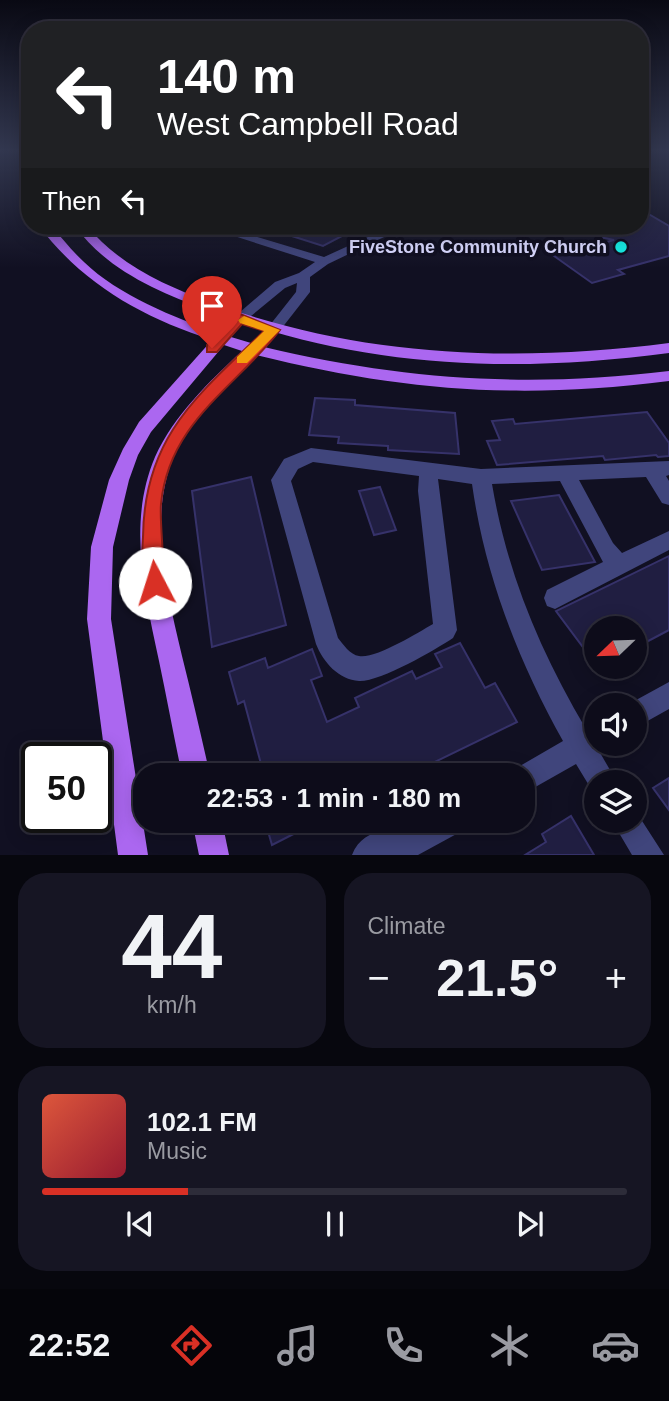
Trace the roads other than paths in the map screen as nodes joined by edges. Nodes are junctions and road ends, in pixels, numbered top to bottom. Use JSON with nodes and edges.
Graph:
{"nodes":[{"id":1,"x":51,"y":235,"type":"edge"},
{"id":2,"x":89,"y":235,"type":"edge"},
{"id":3,"x":242,"y":235,"type":"edge"},
{"id":4,"x":381,"y":235,"type":"edge"},
{"id":5,"x":324,"y":261,"type":"junction"},
{"id":6,"x":304,"y":276,"type":"junction"},
{"id":7,"x":240,"y":318,"type":"junction"},
{"id":8,"x":181,"y":326,"type":"junction"},
{"id":9,"x":274,"y":330,"type":"junction"},
{"id":10,"x":221,"y":338,"type":"junction"},
{"id":11,"x":255,"y":347,"type":"junction"},
{"id":12,"x":661,"y":349,"type":"edge"},
{"id":13,"x":198,"y":364,"type":"junction"},
{"id":14,"x":669,"y":367,"type":"edge"},
{"id":15,"x":669,"y":376,"type":"edge"},
{"id":16,"x":661,"y":469,"type":"edge"},
{"id":17,"x":429,"y":470,"type":"junction"},
{"id":18,"x":566,"y":473,"type":"junction"},
{"id":19,"x":481,"y":477,"type":"junction"},
{"id":20,"x":669,"y":497,"type":"edge"},
{"id":21,"x":669,"y":540,"type":"edge"},
{"id":22,"x":619,"y":565,"type":"junction"},
{"id":23,"x":555,"y":598,"type":"dead end"},
{"id":24,"x":669,"y":695,"type":"edge"},
{"id":25,"x":647,"y":708,"type":"edge"},
{"id":26,"x":584,"y":736,"type":"edge"},
{"id":27,"x":584,"y":745,"type":"edge"},
{"id":28,"x":193,"y":763,"type":"edge"},
{"id":29,"x":535,"y":773,"type":"edge"},
{"id":30,"x":209,"y":833,"type":"edge"},
{"id":31,"x":435,"y":833,"type":"edge"},
{"id":32,"x":635,"y":833,"type":"edge"},
{"id":33,"x":415,"y":847,"type":"edge"},
{"id":34,"x":133,"y":855,"type":"edge"},
{"id":35,"x":214,"y":855,"type":"edge"},
{"id":36,"x":367,"y":855,"type":"edge"},
{"id":37,"x":649,"y":855,"type":"edge"}],
"edges":[{"from":1,"to":8,"type":"main road"},
{"from":2,"to":7,"type":"main road"},
{"from":3,"to":5,"type":"street"},
{"from":4,"to":5,"type":"street"},
{"from":5,"to":6,"type":"street"},
{"from":6,"to":7,"type":"street"},
{"from":6,"to":9,"type":"street"},
{"from":7,"to":9,"type":"main road"},
{"from":7,"to":10,"type":"main road"},
{"from":8,"to":10,"type":"main road"},
{"from":8,"to":13,"type":"main road"},
{"from":9,"to":11,"type":"main road"},
{"from":9,"to":12,"type":"main road"},
{"from":10,"to":11,"type":"main road"},
{"from":10,"to":13,"type":"main road"},
{"from":11,"to":15,"type":"main road"},
{"from":11,"to":28,"type":"main road"},
{"from":12,"to":14,"type":"main road"},
{"from":13,"to":34,"type":"main road"},
{"from":16,"to":18,"type":"street"},
{"from":16,"to":20,"type":"street"},
{"from":17,"to":17,"type":"street"},
{"from":17,"to":19,"type":"street"},
{"from":18,"to":19,"type":"street"},
{"from":18,"to":22,"type":"street"},
{"from":19,"to":26,"type":"street"},
{"from":21,"to":22,"type":"street"},
{"from":22,"to":23,"type":"street"},
{"from":24,"to":25,"type":"street"},
{"from":27,"to":29,"type":"street"},
{"from":30,"to":35,"type":"main road"},
{"from":31,"to":33,"type":"street"},
{"from":32,"to":37,"type":"street"},
{"from":33,"to":36,"type":"street"}]}
